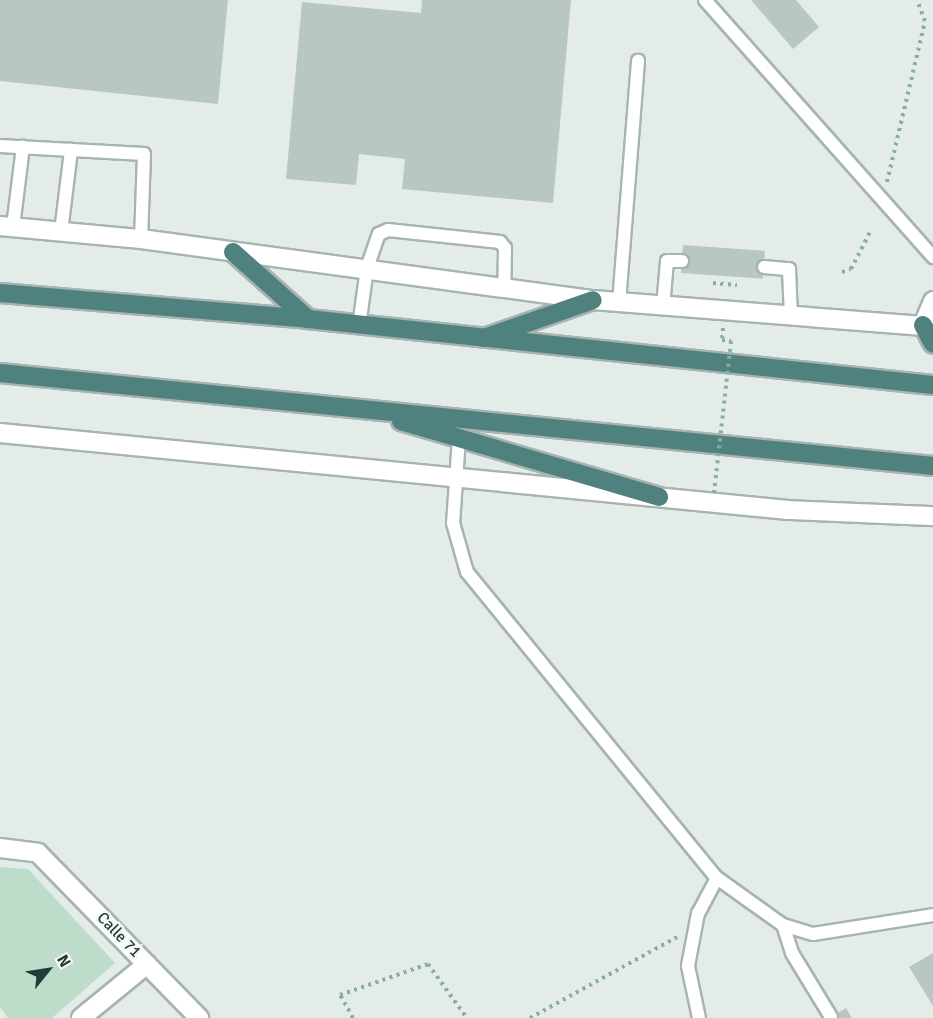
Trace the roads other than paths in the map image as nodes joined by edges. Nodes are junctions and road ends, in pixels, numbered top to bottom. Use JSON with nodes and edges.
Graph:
{"nodes":[{"id":1,"x":705,"y":0,"type":"edge"},
{"id":2,"x":638,"y":61,"type":"dead end"},
{"id":3,"x":0,"y":146,"type":"edge"},
{"id":4,"x":23,"y":147,"type":"junction"},
{"id":5,"x":71,"y":150,"type":"junction"},
{"id":6,"x":6,"y":227,"type":"edge"},
{"id":7,"x":61,"y":232,"type":"junction"},
{"id":8,"x":141,"y":239,"type":"junction"},
{"id":9,"x":233,"y":252,"type":"junction"},
{"id":10,"x":933,"y":257,"type":"edge"},
{"id":11,"x":682,"y":261,"type":"dead end"},
{"id":12,"x":367,"y":267,"type":"junction"},
{"id":13,"x":764,"y":267,"type":"dead end"},
{"id":14,"x":504,"y":287,"type":"junction"},
{"id":15,"x":0,"y":293,"type":"edge"},
{"id":16,"x":592,"y":300,"type":"junction"},
{"id":17,"x":933,"y":301,"type":"edge"},
{"id":18,"x":619,"y":303,"type":"junction"},
{"id":19,"x":663,"y":307,"type":"junction"},
{"id":20,"x":791,"y":317,"type":"junction"},
{"id":21,"x":308,"y":319,"type":"junction"},
{"id":22,"x":930,"y":324,"type":"edge"},
{"id":23,"x":358,"y":326,"type":"junction"},
{"id":24,"x":477,"y":341,"type":"junction"},
{"id":25,"x":933,"y":344,"type":"edge"},
{"id":26,"x":0,"y":373,"type":"edge"},
{"id":27,"x":21,"y":375,"type":"junction"},
{"id":28,"x":0,"y":383,"type":"edge"},
{"id":29,"x":933,"y":385,"type":"edge"},
{"id":30,"x":359,"y":409,"type":"junction"},
{"id":31,"x":0,"y":433,"type":"edge"},
{"id":32,"x":459,"y":438,"type":"junction"},
{"id":33,"x":933,"y":466,"type":"edge"},
{"id":34,"x":453,"y":477,"type":"junction"},
{"id":35,"x":659,"y":497,"type":"junction"},
{"id":36,"x":933,"y":516,"type":"edge"},
{"id":37,"x":0,"y":848,"type":"edge"},
{"id":38,"x":717,"y":878,"type":"junction"},
{"id":39,"x":933,"y":915,"type":"edge"},
{"id":40,"x":783,"y":925,"type":"junction"},
{"id":41,"x":147,"y":964,"type":"junction"},
{"id":42,"x":831,"y":1017,"type":"edge"},
{"id":43,"x":81,"y":1018,"type":"edge"},
{"id":44,"x":199,"y":1018,"type":"edge"},
{"id":45,"x":699,"y":1018,"type":"edge"}],
"edges":[{"from":1,"to":10,"type":"lane"},
{"from":2,"to":18,"type":"lane"},
{"from":3,"to":4,"type":"lane"},
{"from":4,"to":5,"type":"lane"},
{"from":4,"to":6,"type":"lane"},
{"from":5,"to":7,"type":"lane"},
{"from":5,"to":8,"type":"lane"},
{"from":6,"to":7,"type":"main road"},
{"from":7,"to":8,"type":"main road"},
{"from":8,"to":9,"type":"main road"},
{"from":9,"to":12,"type":"main road"},
{"from":9,"to":21,"type":"highway"},
{"from":11,"to":19,"type":"lane"},
{"from":12,"to":14,"type":"main road"},
{"from":12,"to":14,"type":"lane"},
{"from":12,"to":23,"type":"lane"},
{"from":13,"to":20,"type":"lane"},
{"from":14,"to":16,"type":"main road"},
{"from":15,"to":21,"type":"highway"},
{"from":16,"to":18,"type":"main road"},
{"from":16,"to":24,"type":"highway"},
{"from":17,"to":22,"type":"main road"},
{"from":18,"to":19,"type":"main road"},
{"from":19,"to":20,"type":"main road"},
{"from":20,"to":22,"type":"main road"},
{"from":21,"to":23,"type":"highway"},
{"from":22,"to":25,"type":"highway"},
{"from":23,"to":24,"type":"highway"},
{"from":24,"to":29,"type":"highway"},
{"from":26,"to":27,"type":"highway"},
{"from":27,"to":28,"type":"highway"},
{"from":27,"to":30,"type":"highway"},
{"from":30,"to":32,"type":"highway"},
{"from":30,"to":33,"type":"highway"},
{"from":31,"to":34,"type":"main road"},
{"from":32,"to":34,"type":"lane"},
{"from":32,"to":35,"type":"highway"},
{"from":34,"to":35,"type":"main road"},
{"from":34,"to":38,"type":"lane"},
{"from":35,"to":36,"type":"main road"},
{"from":37,"to":41,"type":"main road","name":"Calle 71"},
{"from":38,"to":40,"type":"lane"},
{"from":38,"to":45,"type":"lane"},
{"from":39,"to":40,"type":"lane"},
{"from":40,"to":42,"type":"lane"},
{"from":41,"to":43,"type":"main road"},
{"from":41,"to":44,"type":"main road","name":"Calle 71"}]}
